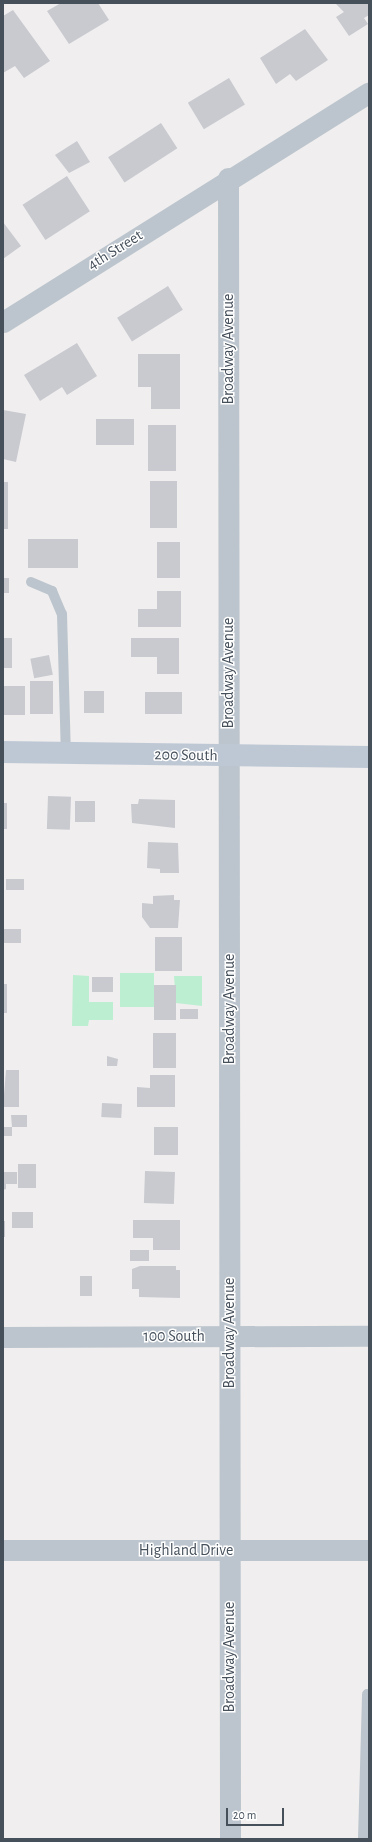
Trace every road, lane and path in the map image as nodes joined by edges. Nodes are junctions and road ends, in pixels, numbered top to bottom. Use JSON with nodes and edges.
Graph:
{"nodes":[{"id":1,"x":369,"y":92,"type":"edge"},
{"id":2,"x":228,"y":178,"type":"junction"},
{"id":3,"x":3,"y":322,"type":"edge"},
{"id":4,"x":31,"y":582,"type":"dead end"},
{"id":5,"x":3,"y":752,"type":"edge"},
{"id":6,"x":66,"y":753,"type":"junction"},
{"id":7,"x":228,"y":756,"type":"junction"},
{"id":8,"x":369,"y":757,"type":"edge"},
{"id":9,"x":229,"y":1336,"type":"junction"},
{"id":10,"x":369,"y":1336,"type":"edge"},
{"id":11,"x":3,"y":1337,"type":"edge"},
{"id":12,"x":3,"y":1550,"type":"edge"},
{"id":13,"x":229,"y":1550,"type":"junction"},
{"id":14,"x":369,"y":1550,"type":"edge"},
{"id":15,"x":367,"y":1694,"type":"dead end"},
{"id":16,"x":230,"y":1839,"type":"edge"},
{"id":17,"x":363,"y":1839,"type":"edge"}],
"edges":[{"from":1,"to":2,"type":"street","name":"4th Street"},
{"from":2,"to":3,"type":"street","name":"4th Street"},
{"from":2,"to":7,"type":"street","name":"Broadway Avenue"},
{"from":4,"to":6,"type":"lane"},
{"from":5,"to":6,"type":"street","name":"200 South"},
{"from":6,"to":7,"type":"street","name":"200 South"},
{"from":7,"to":8,"type":"street","name":"200 South"},
{"from":7,"to":9,"type":"street","name":"Broadway Avenue"},
{"from":9,"to":10,"type":"street","name":"100 South"},
{"from":9,"to":11,"type":"street","name":"100 South"},
{"from":9,"to":13,"type":"street","name":"Broadway Avenue"},
{"from":12,"to":13,"type":"street","name":"Highland Drive"},
{"from":13,"to":14,"type":"street","name":"Highland Drive"},
{"from":13,"to":16,"type":"street","name":"Broadway Avenue"},
{"from":15,"to":17,"type":"lane"}]}
